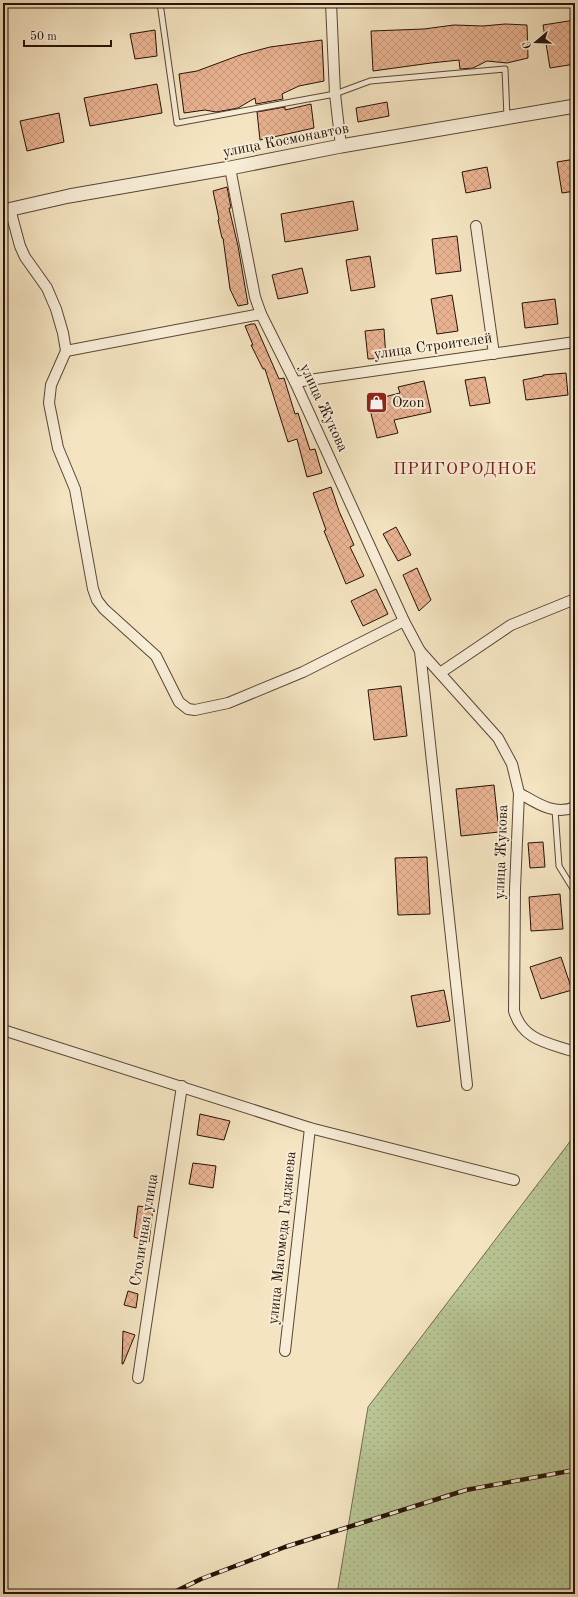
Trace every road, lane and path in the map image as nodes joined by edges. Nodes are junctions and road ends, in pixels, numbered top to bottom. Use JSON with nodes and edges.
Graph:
{"nodes":[{"id":1,"x":160,"y":3,"type":"edge"},
{"id":2,"x":331,"y":3,"type":"edge"},
{"id":3,"x":336,"y":94,"type":"junction"},
{"id":4,"x":575,"y":106,"type":"edge"},
{"id":5,"x":507,"y":117,"type":"junction"},
{"id":6,"x":341,"y":146,"type":"junction"},
{"id":7,"x":230,"y":168,"type":"junction"},
{"id":8,"x":7,"y":210,"type":"edge"},
{"id":9,"x":476,"y":226,"type":"dead end"},
{"id":10,"x":261,"y":314,"type":"junction"},
{"id":11,"x":575,"y":342,"type":"edge"},
{"id":12,"x":66,"y":351,"type":"junction"},
{"id":13,"x":494,"y":354,"type":"junction"},
{"id":14,"x":296,"y":382,"type":"junction"},
{"id":15,"x":575,"y":599,"type":"edge"},
{"id":16,"x":404,"y":621,"type":"junction"},
{"id":17,"x":420,"y":650,"type":"junction"},
{"id":18,"x":440,"y":673,"type":"junction"},
{"id":19,"x":519,"y":793,"type":"junction"},
{"id":20,"x":575,"y":807,"type":"edge"},
{"id":21,"x":555,"y":810,"type":"junction"},
{"id":22,"x":575,"y":892,"type":"edge"},
{"id":23,"x":3,"y":1030,"type":"edge"},
{"id":24,"x":575,"y":1052,"type":"edge"},
{"id":25,"x":467,"y":1085,"type":"dead end"},
{"id":26,"x":182,"y":1086,"type":"junction"},
{"id":27,"x":310,"y":1128,"type":"junction"},
{"id":28,"x":514,"y":1180,"type":"dead end"},
{"id":29,"x":285,"y":1351,"type":"dead end"},
{"id":30,"x":138,"y":1378,"type":"dead end"}],
"edges":[{"from":1,"to":3,"type":"lane"},
{"from":2,"to":3,"type":"street"},
{"from":3,"to":5,"type":"lane"},
{"from":3,"to":6,"type":"street"},
{"from":4,"to":5,"type":"street","name":"улица Космонавтов"},
{"from":5,"to":6,"type":"street","name":"улица Космонавтов"},
{"from":6,"to":7,"type":"street","name":"улица Космонавтов"},
{"from":7,"to":8,"type":"street","name":"улица Космонавтов"},
{"from":7,"to":10,"type":"street","name":"улица Жукова"},
{"from":8,"to":12,"type":"street"},
{"from":9,"to":13,"type":"street"},
{"from":10,"to":12,"type":"street"},
{"from":10,"to":14,"type":"street","name":"улица Жукова"},
{"from":11,"to":13,"type":"street","name":"улица Строителей"},
{"from":12,"to":16,"type":"street"},
{"from":13,"to":14,"type":"street","name":"улица Строителей"},
{"from":14,"to":16,"type":"street","name":"улица Жукова"},
{"from":15,"to":18,"type":"street"},
{"from":16,"to":17,"type":"street","name":"улица Жукова"},
{"from":17,"to":18,"type":"street","name":"улица Жукова"},
{"from":17,"to":25,"type":"street","name":"улица Жукова"},
{"from":18,"to":19,"type":"street","name":"улица Жукова"},
{"from":19,"to":21,"type":"street"},
{"from":19,"to":24,"type":"street","name":"улица Жукова"},
{"from":20,"to":21,"type":"street"},
{"from":21,"to":22,"type":"lane"},
{"from":23,"to":26,"type":"street"},
{"from":26,"to":27,"type":"street"},
{"from":26,"to":30,"type":"street","name":"Столичная улица"},
{"from":27,"to":28,"type":"street"},
{"from":27,"to":29,"type":"street","name":"улица Магомеда Гаджиева"}]}
